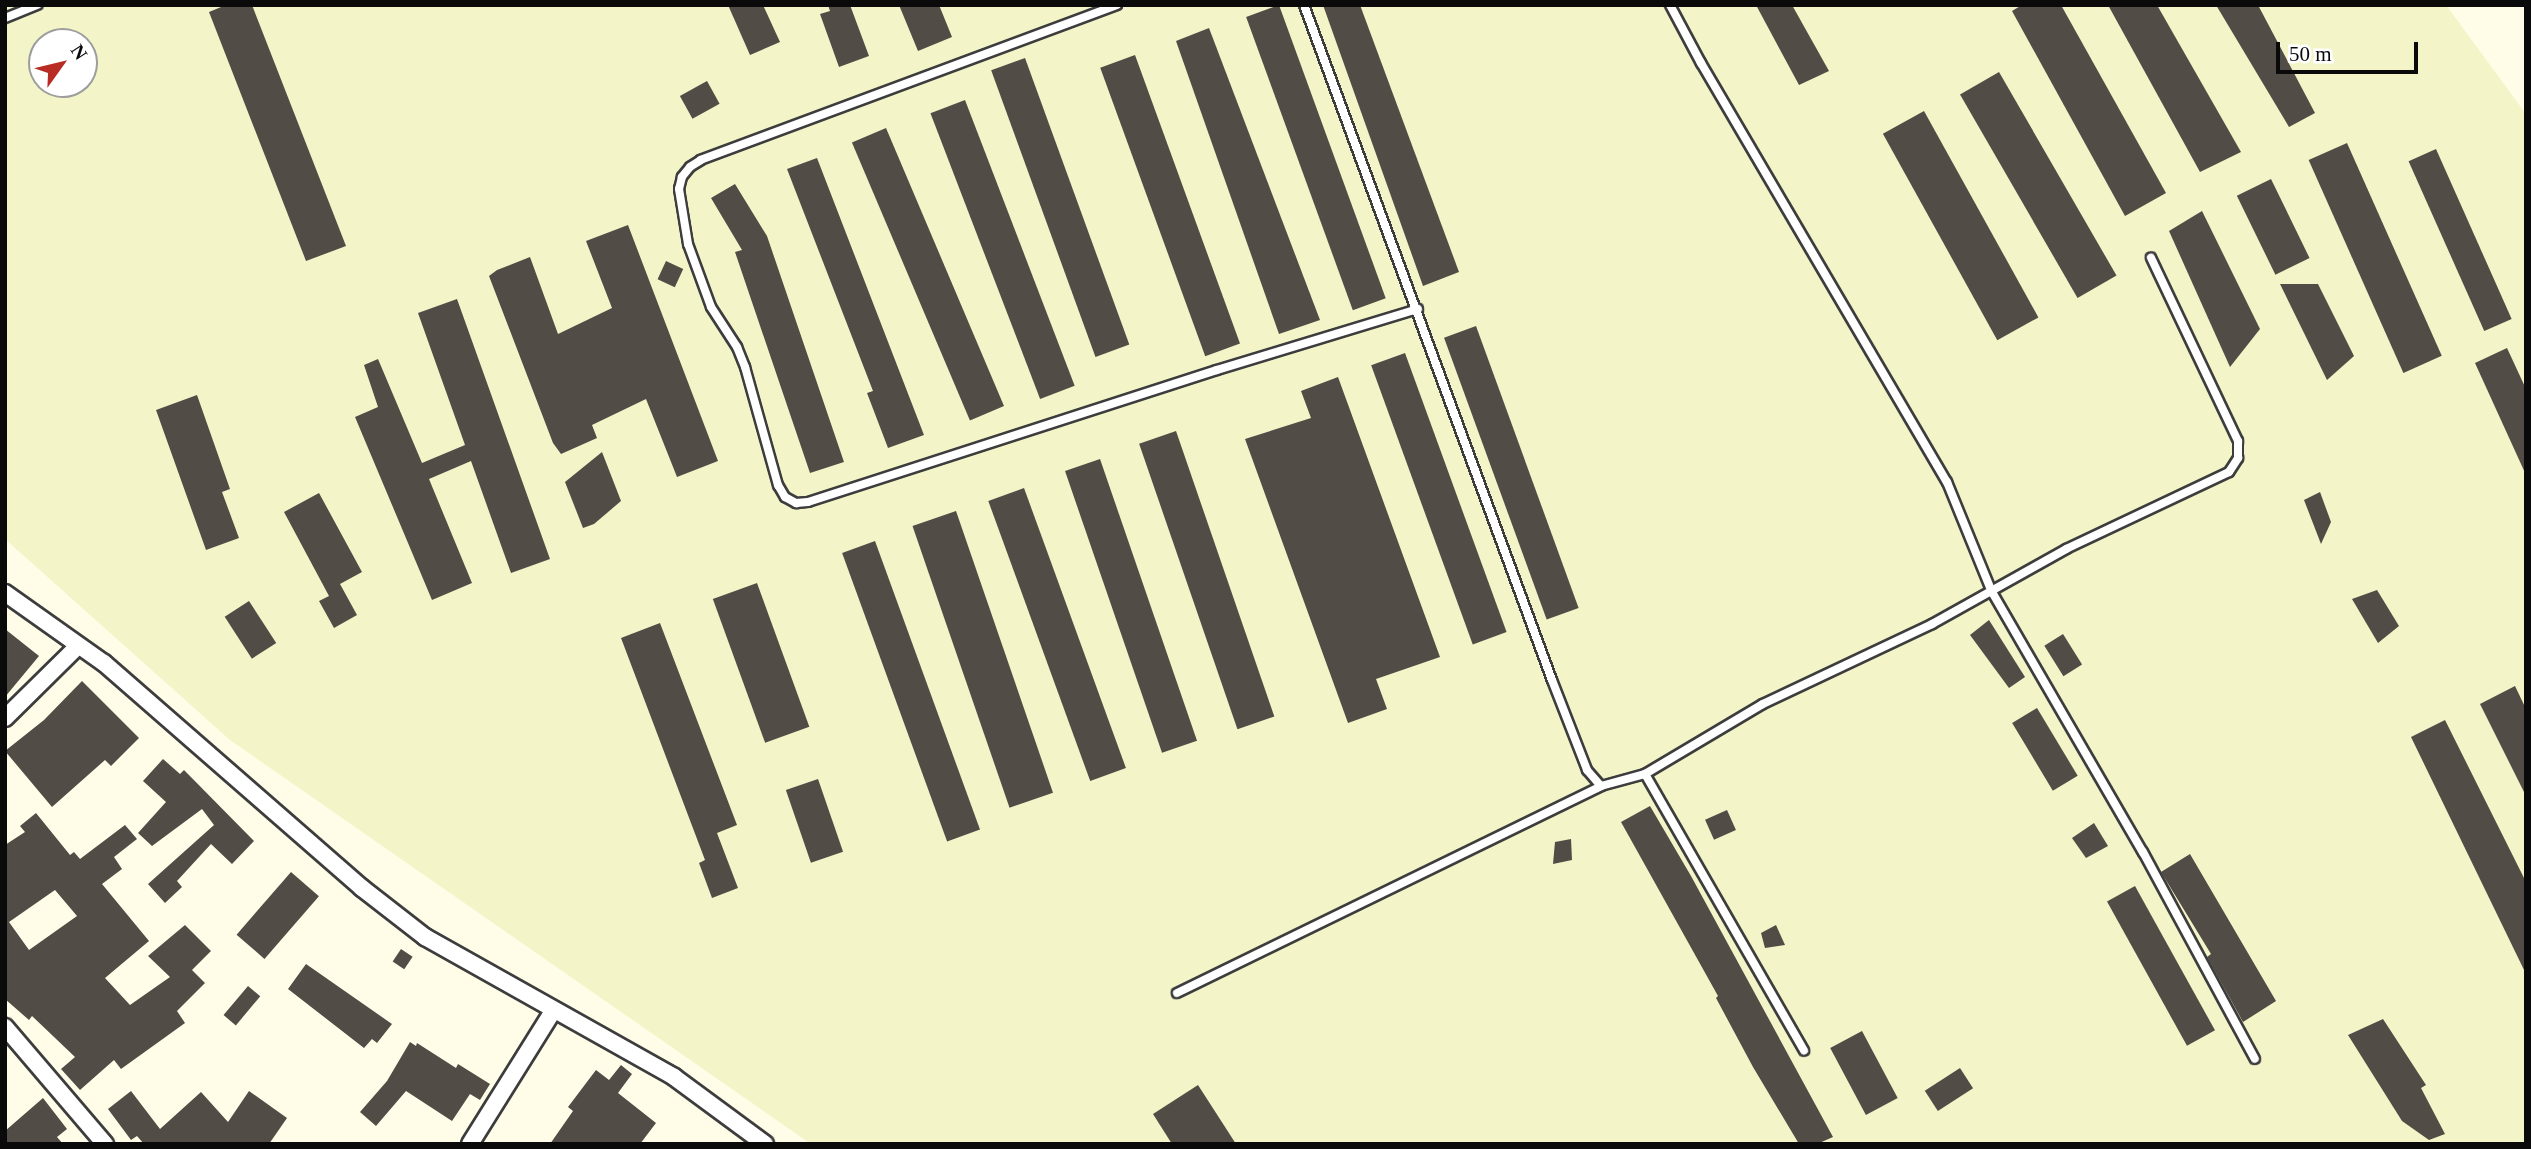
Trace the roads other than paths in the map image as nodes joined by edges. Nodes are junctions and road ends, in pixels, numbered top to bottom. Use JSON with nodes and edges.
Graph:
{"nodes":[{"id":1,"x":37,"y":5,"type":"edge"},
{"id":2,"x":1117,"y":5,"type":"edge"},
{"id":3,"x":1304,"y":5,"type":"edge"},
{"id":4,"x":1670,"y":5,"type":"edge"},
{"id":5,"x":5,"y":18,"type":"edge"},
{"id":6,"x":2151,"y":258,"type":"dead end"},
{"id":7,"x":1418,"y":309,"type":"junction"},
{"id":8,"x":1992,"y":592,"type":"junction"},
{"id":9,"x":5,"y":593,"type":"edge"},
{"id":10,"x":78,"y":646,"type":"junction"},
{"id":11,"x":5,"y":718,"type":"edge"},
{"id":12,"x":1644,"y":774,"type":"junction"},
{"id":13,"x":1601,"y":786,"type":"junction"},
{"id":14,"x":1177,"y":993,"type":"dead end"},
{"id":15,"x":553,"y":1012,"type":"junction"},
{"id":16,"x":5,"y":1027,"type":"edge"},
{"id":17,"x":1804,"y":1051,"type":"dead end"},
{"id":18,"x":2255,"y":1059,"type":"dead end"},
{"id":19,"x":105,"y":1144,"type":"edge"},
{"id":20,"x":470,"y":1144,"type":"edge"},
{"id":21,"x":765,"y":1144,"type":"edge"}],
"edges":[{"from":1,"to":5,"type":"lane"},
{"from":2,"to":7,"type":"lane"},
{"from":3,"to":7,"type":"lane"},
{"from":4,"to":8,"type":"lane"},
{"from":6,"to":8,"type":"lane"},
{"from":7,"to":13,"type":"lane"},
{"from":8,"to":12,"type":"lane"},
{"from":8,"to":18,"type":"lane"},
{"from":9,"to":10,"type":"street"},
{"from":10,"to":11,"type":"street"},
{"from":10,"to":15,"type":"street"},
{"from":12,"to":13,"type":"lane"},
{"from":12,"to":17,"type":"lane"},
{"from":13,"to":14,"type":"lane"},
{"from":15,"to":20,"type":"street"},
{"from":15,"to":21,"type":"street"},
{"from":16,"to":19,"type":"street"}]}
